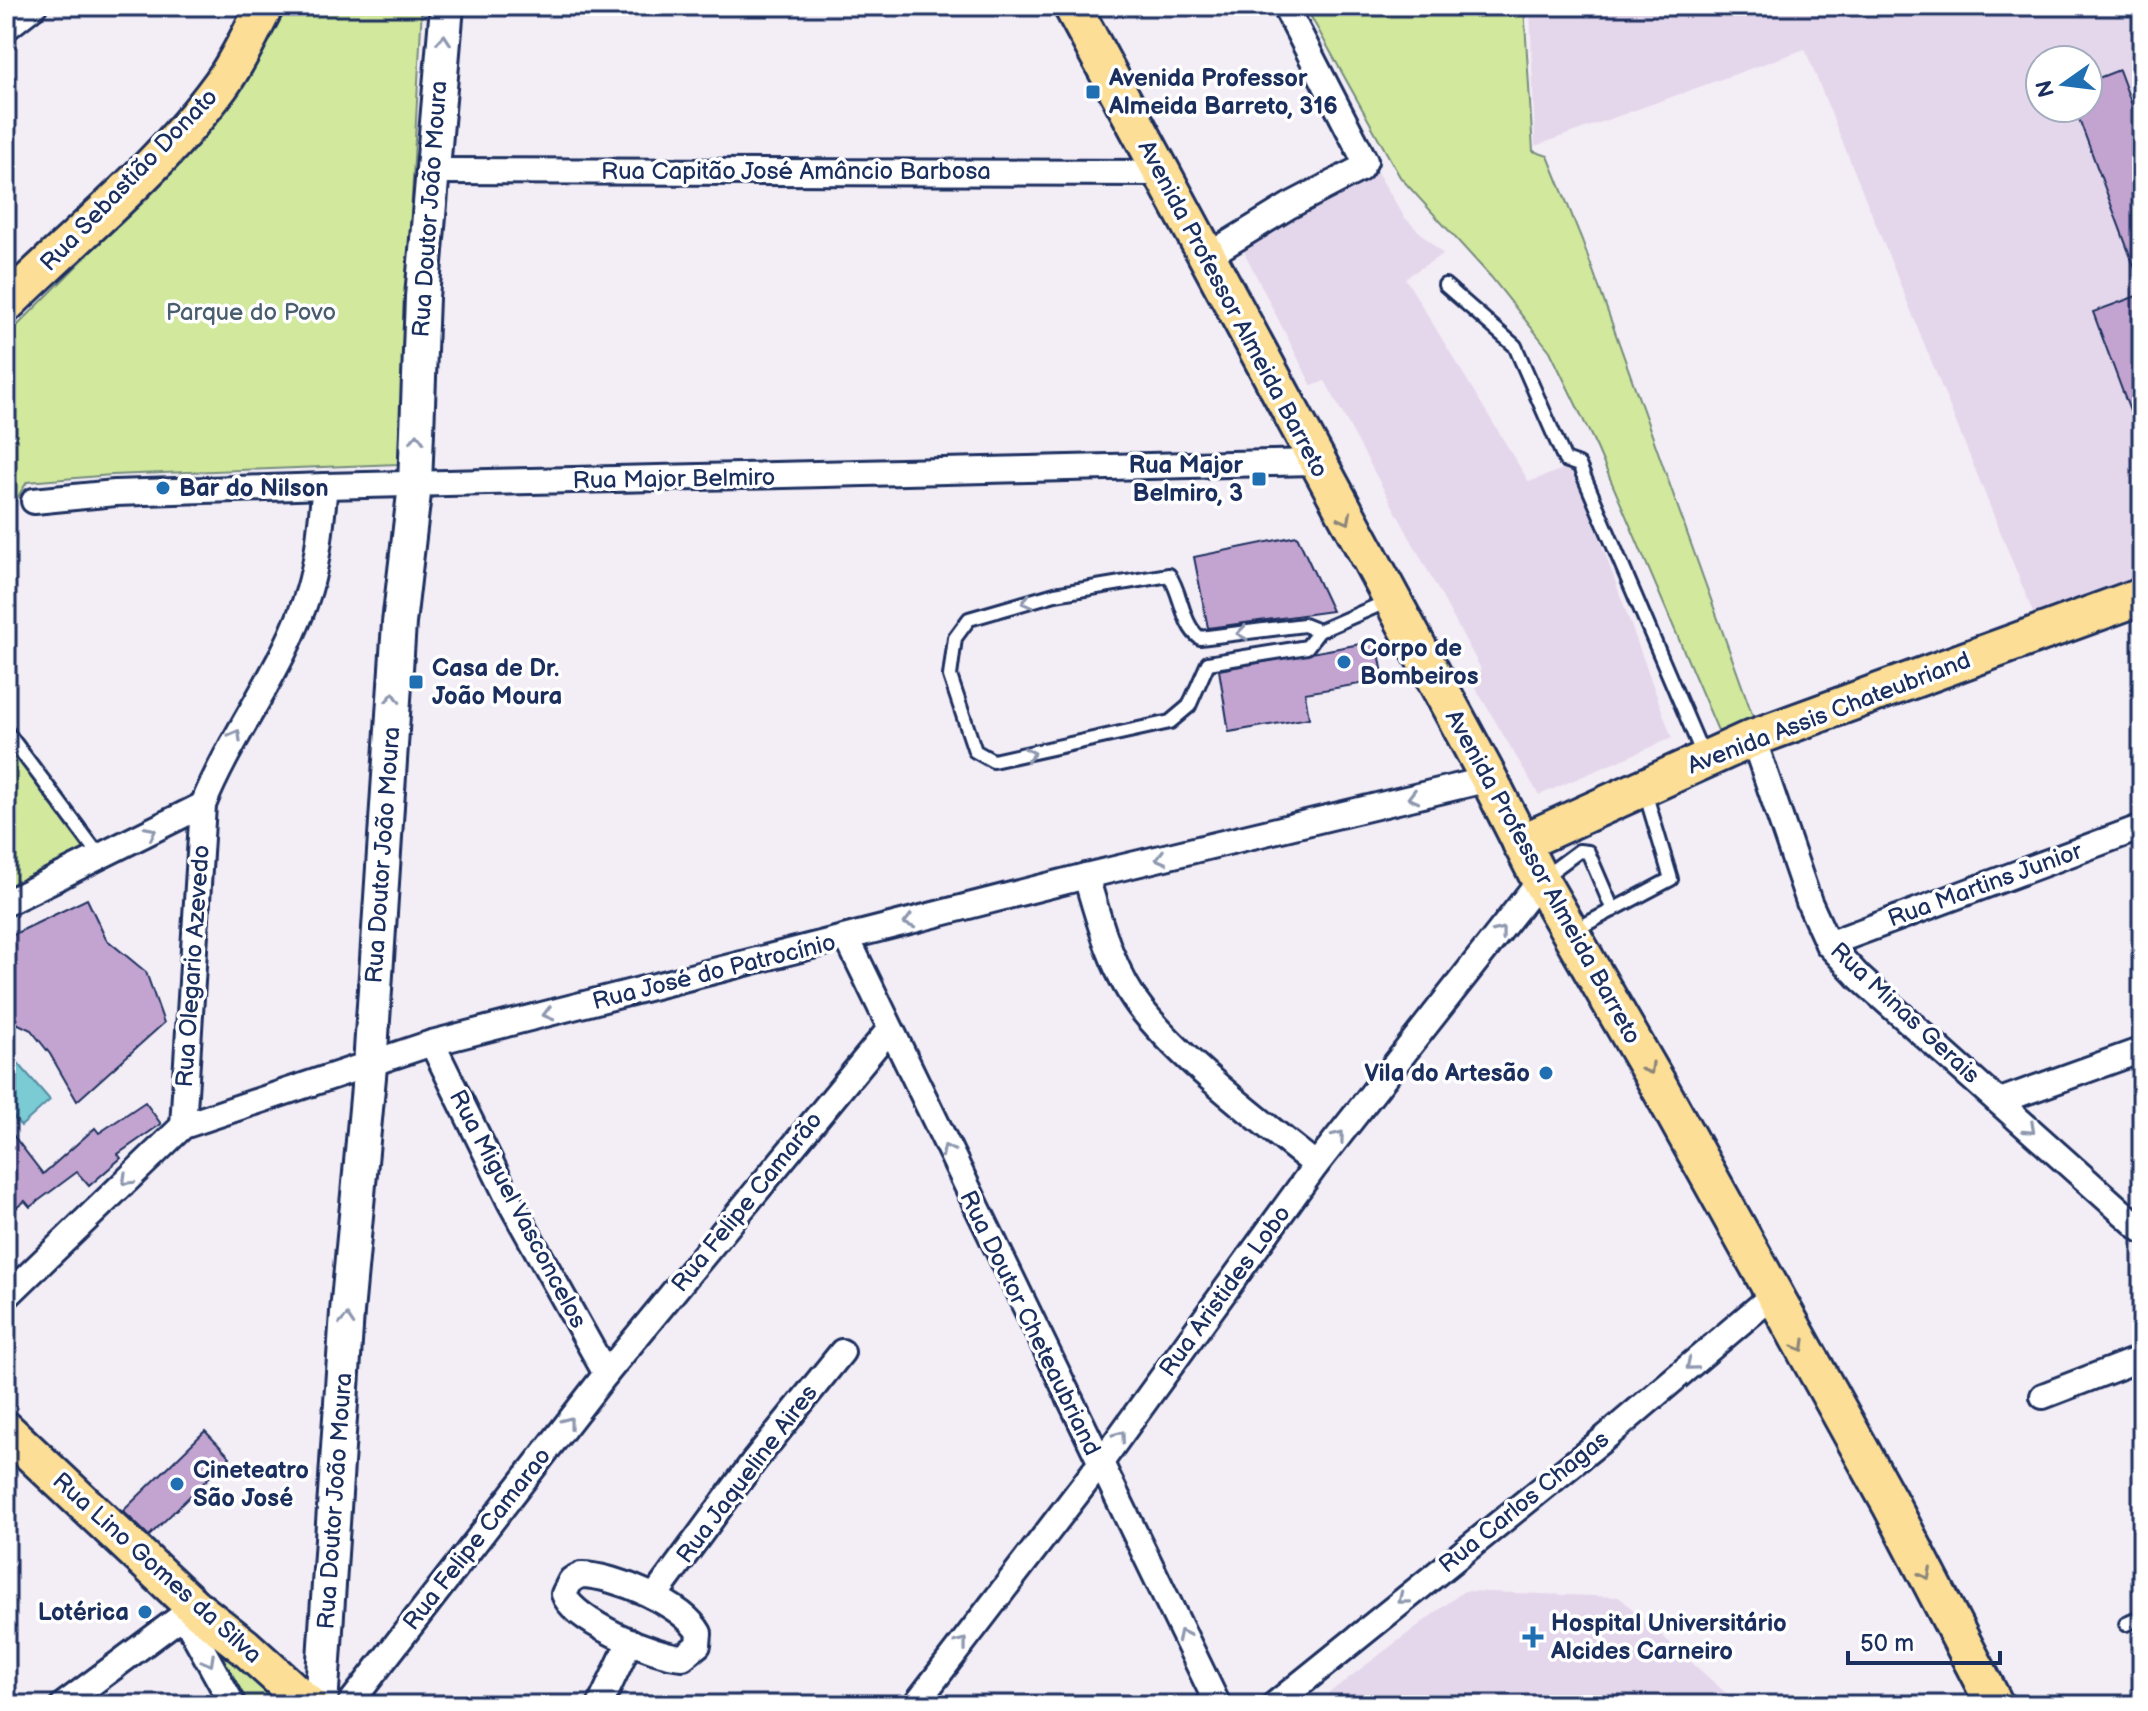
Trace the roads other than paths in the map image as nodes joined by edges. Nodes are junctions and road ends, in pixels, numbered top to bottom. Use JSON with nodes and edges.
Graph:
{"nodes":[{"id":1,"x":34,"y":6,"type":"edge"},
{"id":2,"x":265,"y":6,"type":"edge"},
{"id":3,"x":447,"y":6,"type":"edge"},
{"id":4,"x":1072,"y":6,"type":"edge"},
{"id":5,"x":1285,"y":6,"type":"edge"},
{"id":6,"x":6,"y":28,"type":"edge"},
{"id":7,"x":432,"y":171,"type":"junction"},
{"id":8,"x":1160,"y":173,"type":"junction"},
{"id":9,"x":1206,"y":257,"type":"junction"},
{"id":10,"x":1445,"y":285,"type":"dead end"},
{"id":11,"x":6,"y":304,"type":"edge"},
{"id":12,"x":1315,"y":462,"type":"junction"},
{"id":13,"x":415,"y":485,"type":"junction"},
{"id":14,"x":325,"y":486,"type":"junction"},
{"id":15,"x":34,"y":501,"type":"dead end"},
{"id":16,"x":2142,"y":596,"type":"edge"},
{"id":17,"x":1391,"y":600,"type":"junction"},
{"id":18,"x":1319,"y":631,"type":"junction"},
{"id":19,"x":6,"y":731,"type":"edge"},
{"id":20,"x":1753,"y":738,"type":"junction"},
{"id":21,"x":1704,"y":758,"type":"junction"},
{"id":22,"x":1489,"y":779,"type":"junction"},
{"id":23,"x":1643,"y":786,"type":"junction"},
{"id":24,"x":203,"y":805,"type":"junction"},
{"id":25,"x":2142,"y":827,"type":"edge"},
{"id":26,"x":1521,"y":843,"type":"junction"},
{"id":27,"x":101,"y":858,"type":"junction"},
{"id":28,"x":1086,"y":876,"type":"junction"},
{"id":29,"x":1540,"y":880,"type":"junction"},
{"id":30,"x":6,"y":903,"type":"edge"},
{"id":31,"x":1613,"y":910,"type":"junction"},
{"id":32,"x":1570,"y":932,"type":"junction"},
{"id":33,"x":847,"y":938,"type":"junction"},
{"id":34,"x":1828,"y":944,"type":"junction"},
{"id":35,"x":889,"y":1030,"type":"junction"},
{"id":36,"x":432,"y":1043,"type":"junction"},
{"id":37,"x":2142,"y":1050,"type":"edge"},
{"id":38,"x":370,"y":1066,"type":"junction"},
{"id":39,"x":2000,"y":1101,"type":"junction"},
{"id":40,"x":183,"y":1126,"type":"junction"},
{"id":41,"x":1316,"y":1165,"type":"junction"},
{"id":42,"x":2142,"y":1230,"type":"edge"},
{"id":43,"x":1772,"y":1296,"type":"junction"},
{"id":44,"x":6,"y":1297,"type":"edge"},
{"id":45,"x":842,"y":1352,"type":"dead end"},
{"id":46,"x":2142,"y":1358,"type":"edge"},
{"id":47,"x":606,"y":1374,"type":"junction"},
{"id":48,"x":2043,"y":1396,"type":"dead end"},
{"id":49,"x":6,"y":1430,"type":"edge"},
{"id":50,"x":1099,"y":1465,"type":"junction"},
{"id":51,"x":654,"y":1597,"type":"junction"},
{"id":52,"x":189,"y":1612,"type":"junction"},
{"id":53,"x":2142,"y":1617,"type":"edge"},
{"id":54,"x":2126,"y":1624,"type":"dead end"},
{"id":55,"x":630,"y":1641,"type":"junction"},
{"id":56,"x":63,"y":1705,"type":"edge"},
{"id":57,"x":233,"y":1705,"type":"edge"},
{"id":58,"x":309,"y":1705,"type":"edge"},
{"id":59,"x":321,"y":1705,"type":"edge"},
{"id":60,"x":349,"y":1705,"type":"edge"},
{"id":61,"x":600,"y":1705,"type":"edge"},
{"id":62,"x":915,"y":1705,"type":"edge"},
{"id":63,"x":1218,"y":1705,"type":"edge"},
{"id":64,"x":1274,"y":1705,"type":"edge"},
{"id":65,"x":1995,"y":1705,"type":"edge"}],
"edges":[{"from":1,"to":6,"type":"street"},
{"from":2,"to":11,"type":"main road","name":"Rua Sebastião Donato"},
{"from":7,"to":3,"type":"main road","name":"Rua Doutor João Moura","one_way":true},
{"from":4,"to":8,"type":"main road","name":"Avenida Professor Almeida Barreto"},
{"from":5,"to":9,"type":"street"},
{"from":7,"to":8,"type":"street","name":"Rua Capitão José Amâncio Barbosa"},
{"from":13,"to":7,"type":"main road","name":"Rua Doutor João Moura","one_way":true},
{"from":8,"to":9,"type":"main road","name":"Avenida Professor Almeida Barreto"},
{"from":9,"to":12,"type":"main road","name":"Avenida Professor Almeida Barreto"},
{"from":10,"to":21,"type":"lane"},
{"from":12,"to":13,"type":"street","name":"Rua Major Belmiro"},
{"from":12,"to":17,"type":"main road","name":"Avenida Professor Almeida Barreto","one_way":true},
{"from":13,"to":14,"type":"street","name":"Rua Major Belmiro"},
{"from":38,"to":13,"type":"main road","name":"Rua Doutor João Moura","one_way":true},
{"from":14,"to":15,"type":"street","name":"Rua Major Belmiro"},
{"from":24,"to":14,"type":"street","name":"Rua Olegario Azevedo","one_way":true},
{"from":16,"to":20,"type":"main road","name":"Avenida Assis Chateubriand"},
{"from":17,"to":18,"type":"lane"},
{"from":17,"to":22,"type":"main road","name":"Avenida Professor Almeida Barreto"},
{"from":18,"to":18,"type":"lane","one_way":true},
{"from":19,"to":27,"type":"lane"},
{"from":20,"to":21,"type":"main road","name":"Avenida Assis Chateubriand"},
{"from":20,"to":34,"type":"street","name":"Rua Minas Gerais"},
{"from":21,"to":23,"type":"main road","name":"Avenida Assis Chateubriand"},
{"from":22,"to":26,"type":"main road","name":"Avenida Professor Almeida Barreto"},
{"from":22,"to":28,"type":"street","name":"Rua José do Patrocínio","one_way":true},
{"from":23,"to":26,"type":"main road","name":"Avenida Assis Chateubriand"},
{"from":23,"to":31,"type":"lane"},
{"from":27,"to":24,"type":"street","one_way":true},
{"from":24,"to":40,"type":"street","name":"Rua Olegario Azevedo"},
{"from":25,"to":34,"type":"street","name":"Rua Martins Junior"},
{"from":26,"to":29,"type":"main road","name":"Avenida Professor Almeida Barreto"},
{"from":27,"to":30,"type":"street"},
{"from":28,"to":33,"type":"street","name":"Rua José do Patrocínio","one_way":true},
{"from":28,"to":41,"type":"street"},
{"from":29,"to":31,"type":"lane"},
{"from":29,"to":32,"type":"main road","name":"Avenida Professor Almeida Barreto"},
{"from":41,"to":29,"type":"street","name":"Rua Aristides Lobo","one_way":true},
{"from":31,"to":32,"type":"lane"},
{"from":32,"to":43,"type":"main road","name":"Avenida Professor Almeida Barreto","one_way":true},
{"from":33,"to":35,"type":"street","name":"Rua Doutor Cheteaubriand"},
{"from":33,"to":36,"type":"street","name":"Rua José do Patrocínio","one_way":true},
{"from":34,"to":39,"type":"street","name":"Rua Minas Gerais"},
{"from":35,"to":47,"type":"street","name":"Rua Felipe Camarão"},
{"from":50,"to":35,"type":"street","name":"Rua Doutor Cheteaubriand","one_way":true},
{"from":36,"to":38,"type":"street","name":"Rua José do Patrocínio"},
{"from":36,"to":47,"type":"street","name":"Rua Miguel Vasconcelos"},
{"from":37,"to":39,"type":"street"},
{"from":38,"to":40,"type":"street","name":"Rua José do Patrocínio"},
{"from":59,"to":38,"type":"main road","name":"Rua Doutor João Moura","one_way":true},
{"from":39,"to":42,"type":"street","name":"Rua Minas Gerais","one_way":true},
{"from":40,"to":44,"type":"street","name":"Rua José do Patrocínio","one_way":true},
{"from":50,"to":41,"type":"street","name":"Rua Aristides Lobo","one_way":true},
{"from":43,"to":64,"type":"street","name":"Rua Carlos Chagas","one_way":true},
{"from":43,"to":65,"type":"main road","name":"Avenida Professor Almeida Barreto","one_way":true},
{"from":45,"to":51,"type":"street","name":"Rua Jaqueline Aires"},
{"from":46,"to":48,"type":"street"},
{"from":60,"to":47,"type":"street","name":"Rua Felipe Camarao","one_way":true},
{"from":49,"to":52,"type":"main road","name":"Rua Lino Gomes da Silva"},
{"from":62,"to":50,"type":"street","name":"Rua Aristides Lobo","one_way":true},
{"from":63,"to":50,"type":"street","name":"Rua Doutor Cheteaubriand","one_way":true},
{"from":51,"to":55,"type":"street"},
{"from":51,"to":55,"type":"street"},
{"from":52,"to":56,"type":"street"},
{"from":52,"to":57,"type":"street","one_way":true},
{"from":52,"to":58,"type":"main road","name":"Rua Lino Gomes da Silva"},
{"from":53,"to":54,"type":"lane"},
{"from":55,"to":61,"type":"street"}]}
